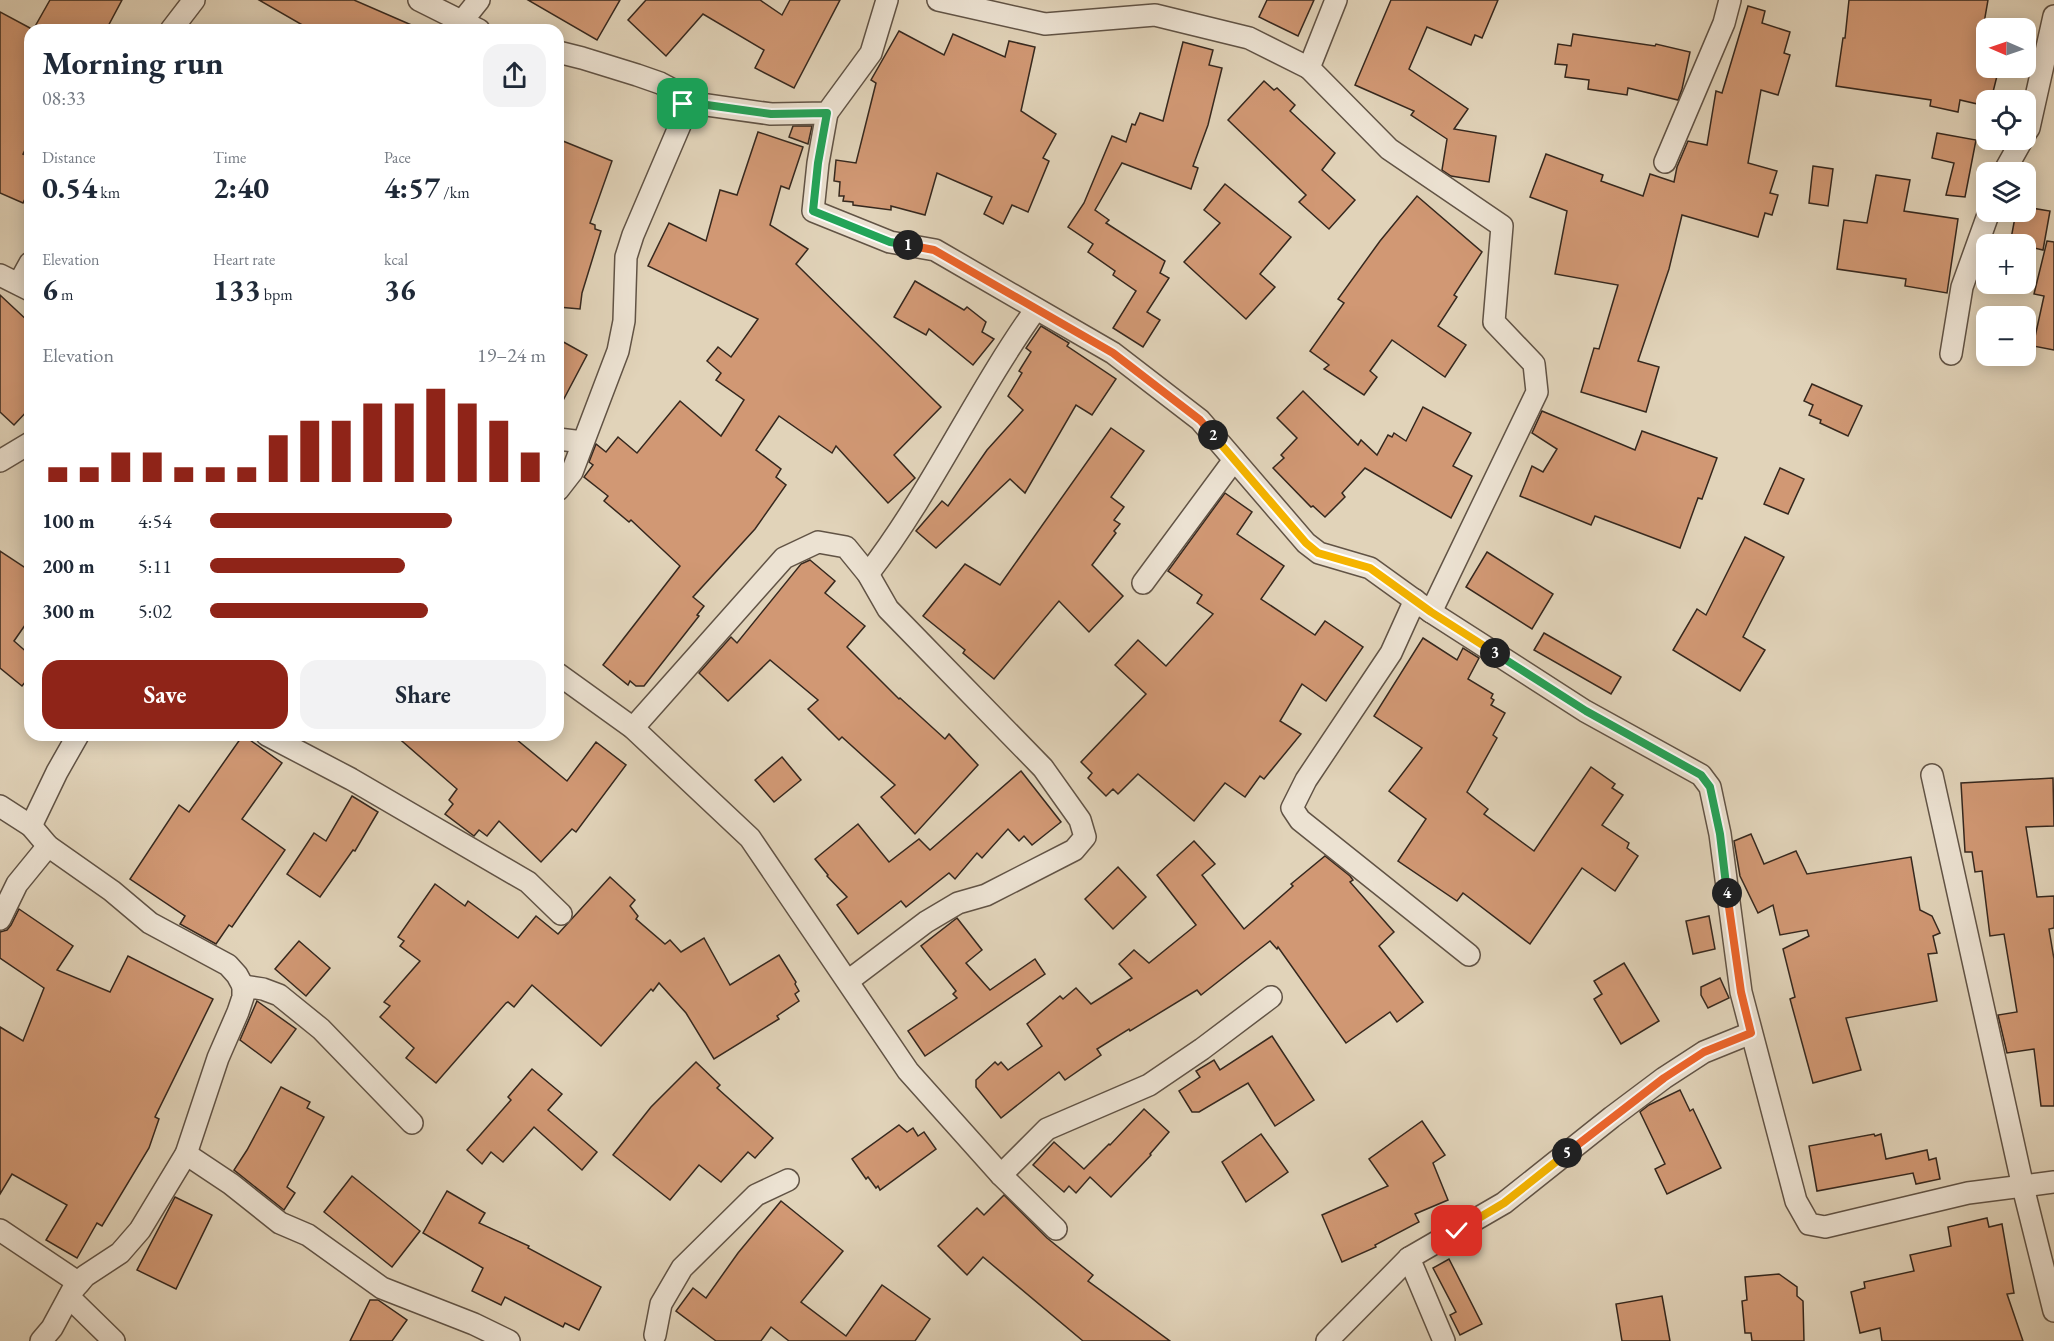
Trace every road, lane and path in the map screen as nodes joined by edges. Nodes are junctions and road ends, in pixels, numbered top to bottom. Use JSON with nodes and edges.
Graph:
{"nodes":[{"id":1,"x":194,"y":0,"type":"edge"},
{"id":2,"x":419,"y":0,"type":"edge"},
{"id":3,"x":479,"y":0,"type":"edge"},
{"id":4,"x":887,"y":0,"type":"edge"},
{"id":5,"x":938,"y":0,"type":"edge"},
{"id":6,"x":1336,"y":0,"type":"edge"},
{"id":7,"x":1730,"y":0,"type":"edge"},
{"id":8,"x":2054,"y":16,"type":"edge"},
{"id":9,"x":176,"y":24,"type":"edge"},
{"id":10,"x":460,"y":24,"type":"edge"},
{"id":11,"x":467,"y":24,"type":"edge"},
{"id":12,"x":564,"y":53,"type":"edge"},
{"id":13,"x":1309,"y":68,"type":"junction"},
{"id":14,"x":674,"y":92,"type":"junction"},
{"id":15,"x":2036,"y":97,"type":"edge"},
{"id":16,"x":700,"y":104,"type":"junction"},
{"id":17,"x":827,"y":113,"type":"junction"},
{"id":18,"x":683,"y":118,"type":"junction"},
{"id":19,"x":1665,"y":162,"type":"dead end"},
{"id":20,"x":1985,"y":222,"type":"edge"},
{"id":21,"x":1036,"y":309,"type":"junction"},
{"id":22,"x":1951,"y":354,"type":"dead end"},
{"id":23,"x":564,"y":440,"type":"edge"},
{"id":24,"x":584,"y":442,"type":"junction"},
{"id":25,"x":24,"y":447,"type":"edge"},
{"id":26,"x":1234,"y":460,"type":"junction"},
{"id":27,"x":0,"y":461,"type":"edge"},
{"id":28,"x":564,"y":482,"type":"edge"},
{"id":29,"x":868,"y":574,"type":"junction"},
{"id":30,"x":1143,"y":583,"type":"dead end"},
{"id":31,"x":1423,"y":606,"type":"junction"},
{"id":32,"x":564,"y":678,"type":"edge"},
{"id":33,"x":633,"y":728,"type":"junction"},
{"id":34,"x":75,"y":741,"type":"edge"},
{"id":35,"x":278,"y":741,"type":"edge"},
{"id":36,"x":1932,"y":775,"type":"dead end"},
{"id":37,"x":0,"y":806,"type":"edge"},
{"id":38,"x":31,"y":826,"type":"junction"},
{"id":39,"x":48,"y":846,"type":"junction"},
{"id":40,"x":561,"y":914,"type":"dead end"},
{"id":41,"x":0,"y":919,"type":"edge"},
{"id":42,"x":1469,"y":955,"type":"dead end"},
{"id":43,"x":848,"y":981,"type":"junction"},
{"id":44,"x":243,"y":986,"type":"junction"},
{"id":45,"x":1271,"y":997,"type":"dead end"},
{"id":46,"x":1751,"y":1033,"type":"junction"},
{"id":47,"x":412,"y":1123,"type":"dead end"},
{"id":48,"x":186,"y":1154,"type":"junction"},
{"id":49,"x":1002,"y":1175,"type":"junction"},
{"id":50,"x":788,"y":1180,"type":"dead end"},
{"id":51,"x":2054,"y":1182,"type":"edge"},
{"id":52,"x":2023,"y":1187,"type":"junction"},
{"id":53,"x":1056,"y":1229,"type":"dead end"},
{"id":54,"x":0,"y":1230,"type":"edge"},
{"id":55,"x":1409,"y":1258,"type":"junction"},
{"id":56,"x":74,"y":1290,"type":"junction"},
{"id":57,"x":2054,"y":1311,"type":"edge"},
{"id":58,"x":657,"y":1339,"type":"edge"},
{"id":59,"x":41,"y":1341,"type":"edge"},
{"id":60,"x":114,"y":1341,"type":"edge"},
{"id":61,"x":509,"y":1341,"type":"edge"},
{"id":62,"x":1327,"y":1341,"type":"edge"},
{"id":63,"x":1444,"y":1341,"type":"edge"}],
"edges":[{"from":1,"to":9,"type":"street"},
{"from":2,"to":10,"type":"street"},
{"from":3,"to":11,"type":"street"},
{"from":4,"to":17,"type":"street"},
{"from":5,"to":13,"type":"street"},
{"from":6,"to":13,"type":"street"},
{"from":7,"to":19,"type":"street"},
{"from":8,"to":15,"type":"street"},
{"from":12,"to":14,"type":"street"},
{"from":13,"to":31,"type":"street"},
{"from":14,"to":16,"type":"street"},
{"from":14,"to":18,"type":"street"},
{"from":16,"to":17,"type":"street"},
{"from":16,"to":18,"type":"street"},
{"from":17,"to":21,"type":"street"},
{"from":18,"to":24,"type":"street"},
{"from":20,"to":22,"type":"street"},
{"from":21,"to":26,"type":"street"},
{"from":21,"to":29,"type":"street"},
{"from":23,"to":24,"type":"street"},
{"from":24,"to":28,"type":"street"},
{"from":25,"to":27,"type":"street"},
{"from":26,"to":30,"type":"street"},
{"from":26,"to":31,"type":"street"},
{"from":29,"to":33,"type":"street"},
{"from":29,"to":43,"type":"street"},
{"from":31,"to":42,"type":"street"},
{"from":31,"to":46,"type":"street"},
{"from":32,"to":33,"type":"street"},
{"from":33,"to":43,"type":"street"},
{"from":34,"to":38,"type":"street"},
{"from":35,"to":40,"type":"street"},
{"from":36,"to":52,"type":"street"},
{"from":37,"to":38,"type":"street"},
{"from":38,"to":39,"type":"street"},
{"from":39,"to":41,"type":"street"},
{"from":39,"to":44,"type":"street"},
{"from":43,"to":49,"type":"street"},
{"from":44,"to":47,"type":"street"},
{"from":44,"to":48,"type":"street"},
{"from":45,"to":49,"type":"street"},
{"from":46,"to":52,"type":"street"},
{"from":46,"to":55,"type":"street"},
{"from":48,"to":56,"type":"street"},
{"from":48,"to":61,"type":"street"},
{"from":49,"to":53,"type":"street"},
{"from":50,"to":58,"type":"street"},
{"from":51,"to":52,"type":"street"},
{"from":52,"to":57,"type":"street"},
{"from":54,"to":56,"type":"street"},
{"from":55,"to":62,"type":"street"},
{"from":55,"to":63,"type":"street"},
{"from":56,"to":59,"type":"street"},
{"from":56,"to":60,"type":"street"}]}
